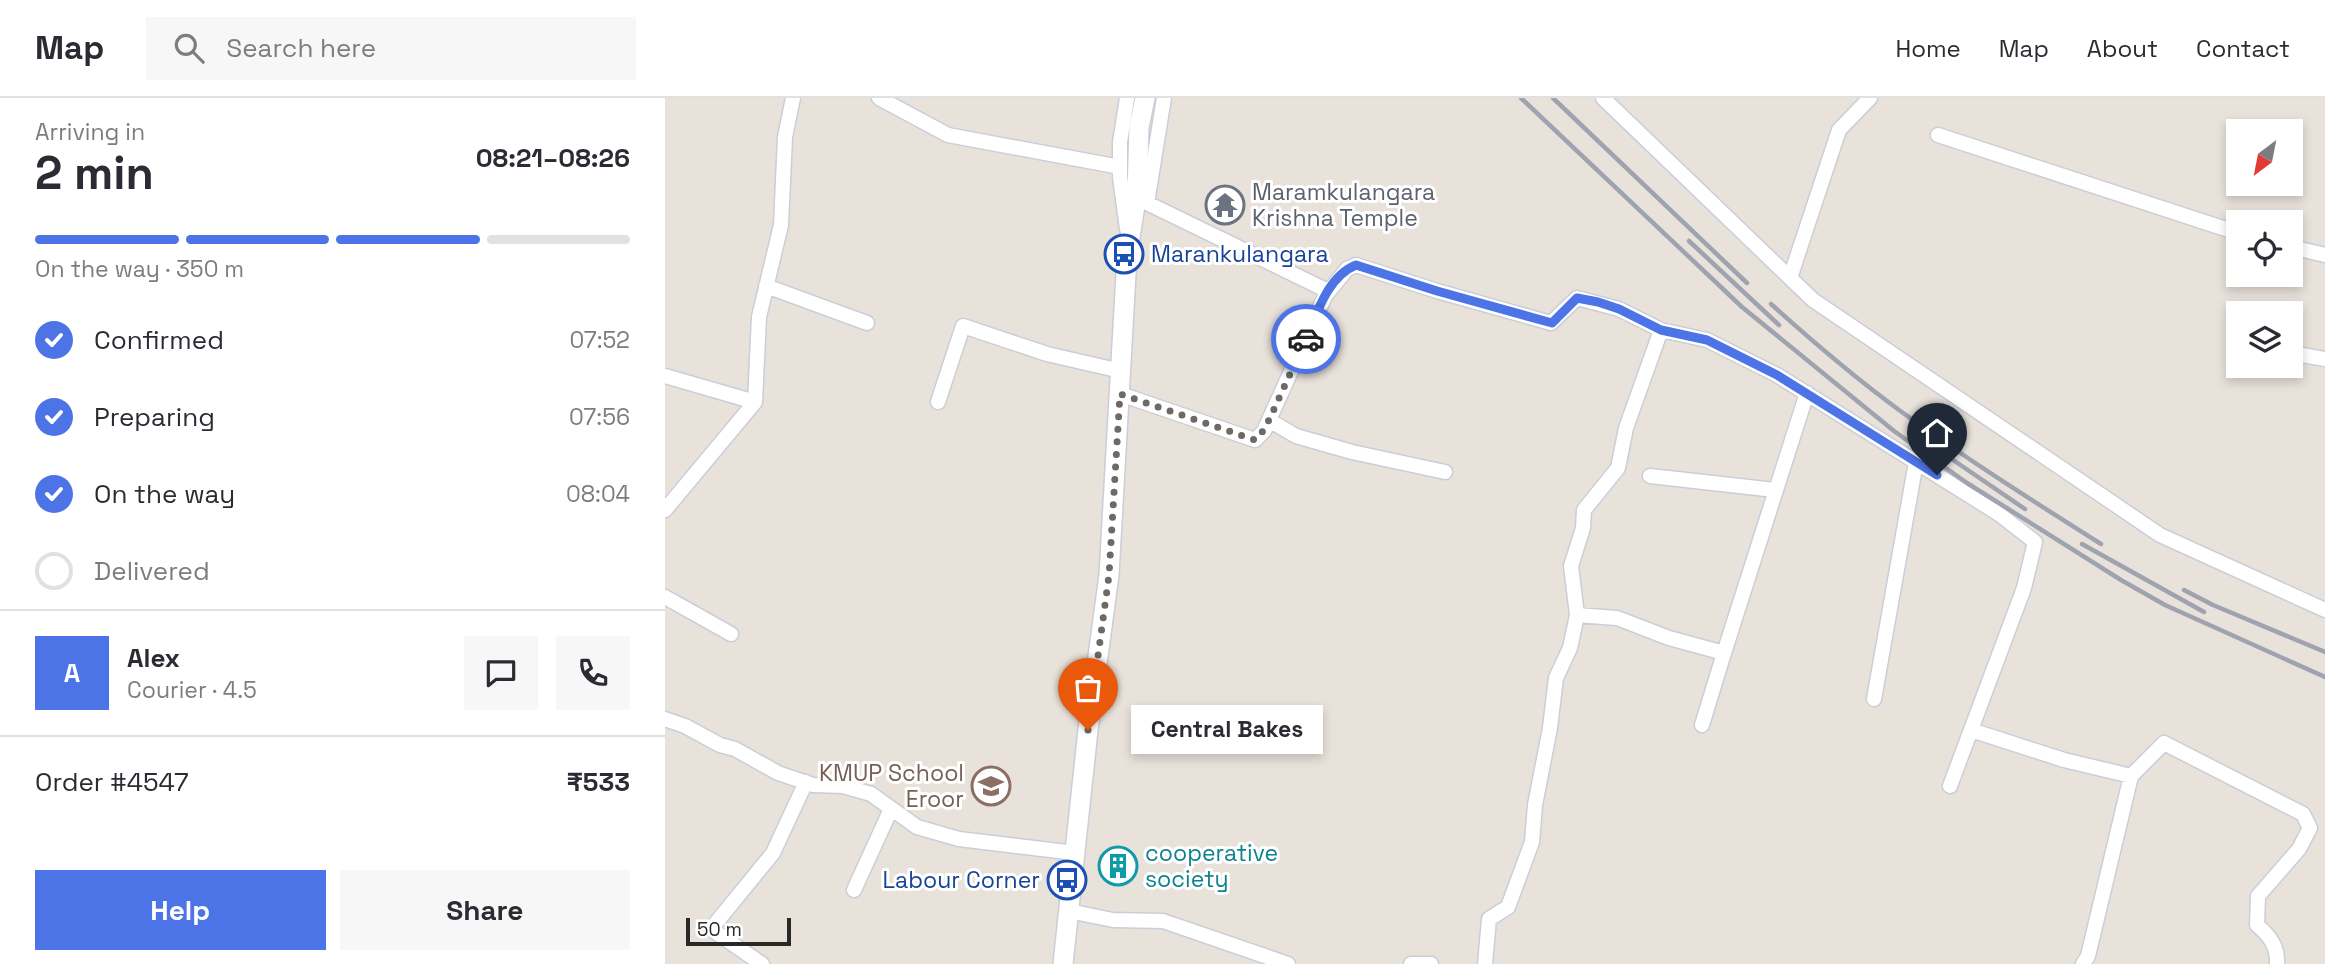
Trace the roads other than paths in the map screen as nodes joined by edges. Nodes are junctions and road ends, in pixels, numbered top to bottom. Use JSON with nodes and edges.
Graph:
{"nodes":[{"id":1,"x":793,"y":98,"type":"edge"},
{"id":2,"x":880,"y":98,"type":"edge"},
{"id":3,"x":1127,"y":98,"type":"edge"},
{"id":4,"x":1145,"y":98,"type":"edge"},
{"id":5,"x":1164,"y":98,"type":"edge"},
{"id":6,"x":1603,"y":98,"type":"edge"},
{"id":7,"x":1870,"y":98,"type":"edge"},
{"id":8,"x":1938,"y":135,"type":"dead end"},
{"id":9,"x":1120,"y":167,"type":"junction"},
{"id":10,"x":2226,"y":229,"type":"edge"},
{"id":11,"x":1129,"y":244,"type":"junction"},
{"id":12,"x":2303,"y":250,"type":"edge"},
{"id":13,"x":2325,"y":255,"type":"edge"},
{"id":14,"x":1790,"y":278,"type":"junction"},
{"id":15,"x":766,"y":286,"type":"junction"},
{"id":16,"x":1328,"y":290,"type":"junction"},
{"id":17,"x":867,"y":323,"type":"dead end"},
{"id":18,"x":1661,"y":330,"type":"junction"},
{"id":19,"x":2303,"y":355,"type":"edge"},
{"id":20,"x":2325,"y":359,"type":"edge"},
{"id":21,"x":1121,"y":371,"type":"junction"},
{"id":22,"x":665,"y":376,"type":"edge"},
{"id":23,"x":1807,"y":393,"type":"junction"},
{"id":24,"x":1120,"y":394,"type":"junction"},
{"id":25,"x":755,"y":402,"type":"junction"},
{"id":26,"x":938,"y":402,"type":"dead end"},
{"id":27,"x":1269,"y":420,"type":"junction"},
{"id":28,"x":1916,"y":462,"type":"junction"},
{"id":29,"x":1445,"y":472,"type":"dead end"},
{"id":30,"x":1650,"y":475,"type":"dead end"},
{"id":31,"x":1775,"y":490,"type":"junction"},
{"id":32,"x":665,"y":510,"type":"edge"},
{"id":33,"x":665,"y":597,"type":"edge"},
{"id":34,"x":2325,"y":610,"type":"edge"},
{"id":35,"x":1577,"y":615,"type":"junction"},
{"id":36,"x":731,"y":634,"type":"dead end"},
{"id":37,"x":1724,"y":653,"type":"junction"},
{"id":38,"x":1874,"y":699,"type":"dead end"},
{"id":39,"x":665,"y":719,"type":"edge"},
{"id":40,"x":1702,"y":725,"type":"dead end"},
{"id":41,"x":1971,"y":730,"type":"junction"},
{"id":42,"x":2131,"y":776,"type":"junction"},
{"id":43,"x":806,"y":782,"type":"junction"},
{"id":44,"x":1950,"y":786,"type":"dead end"},
{"id":45,"x":891,"y":809,"type":"junction"},
{"id":46,"x":1075,"y":853,"type":"junction"},
{"id":47,"x":854,"y":890,"type":"dead end"},
{"id":48,"x":1069,"y":911,"type":"junction"},
{"id":49,"x":762,"y":964,"type":"edge"},
{"id":50,"x":1063,"y":964,"type":"edge"},
{"id":51,"x":1288,"y":964,"type":"edge"},
{"id":52,"x":1411,"y":964,"type":"edge"},
{"id":53,"x":1431,"y":964,"type":"edge"},
{"id":54,"x":1485,"y":964,"type":"edge"},
{"id":55,"x":2083,"y":964,"type":"edge"},
{"id":56,"x":2277,"y":964,"type":"edge"}],
"edges":[{"from":1,"to":15,"type":"street"},
{"from":2,"to":9,"type":"street"},
{"from":3,"to":9,"type":"street"},
{"from":4,"to":11,"type":"main road"},
{"from":5,"to":16,"type":"street"},
{"from":6,"to":14,"type":"street"},
{"from":7,"to":14,"type":"street"},
{"from":8,"to":10,"type":"street"},
{"from":9,"to":11,"type":"street"},
{"from":11,"to":21,"type":"main road"},
{"from":12,"to":13,"type":"street"},
{"from":14,"to":34,"type":"street"},
{"from":15,"to":17,"type":"street"},
{"from":15,"to":25,"type":"street"},
{"from":16,"to":18,"type":"street"},
{"from":16,"to":27,"type":"street"},
{"from":18,"to":23,"type":"street"},
{"from":18,"to":35,"type":"street"},
{"from":19,"to":20,"type":"street"},
{"from":21,"to":24,"type":"main road"},
{"from":21,"to":26,"type":"street"},
{"from":22,"to":25,"type":"street"},
{"from":23,"to":28,"type":"street"},
{"from":23,"to":31,"type":"street"},
{"from":24,"to":27,"type":"street"},
{"from":24,"to":46,"type":"main road"},
{"from":25,"to":32,"type":"street"},
{"from":27,"to":29,"type":"street"},
{"from":28,"to":38,"type":"street"},
{"from":28,"to":41,"type":"street"},
{"from":30,"to":31,"type":"street"},
{"from":31,"to":37,"type":"street"},
{"from":33,"to":36,"type":"street"},
{"from":35,"to":37,"type":"street"},
{"from":35,"to":54,"type":"street"},
{"from":37,"to":40,"type":"street"},
{"from":39,"to":43,"type":"street"},
{"from":41,"to":42,"type":"street"},
{"from":41,"to":44,"type":"street"},
{"from":42,"to":55,"type":"street"},
{"from":42,"to":56,"type":"street"},
{"from":43,"to":45,"type":"street"},
{"from":43,"to":49,"type":"street"},
{"from":45,"to":46,"type":"street"},
{"from":45,"to":47,"type":"street"},
{"from":46,"to":48,"type":"main road"},
{"from":48,"to":50,"type":"main road"},
{"from":48,"to":51,"type":"street"},
{"from":52,"to":53,"type":"street"}]}
